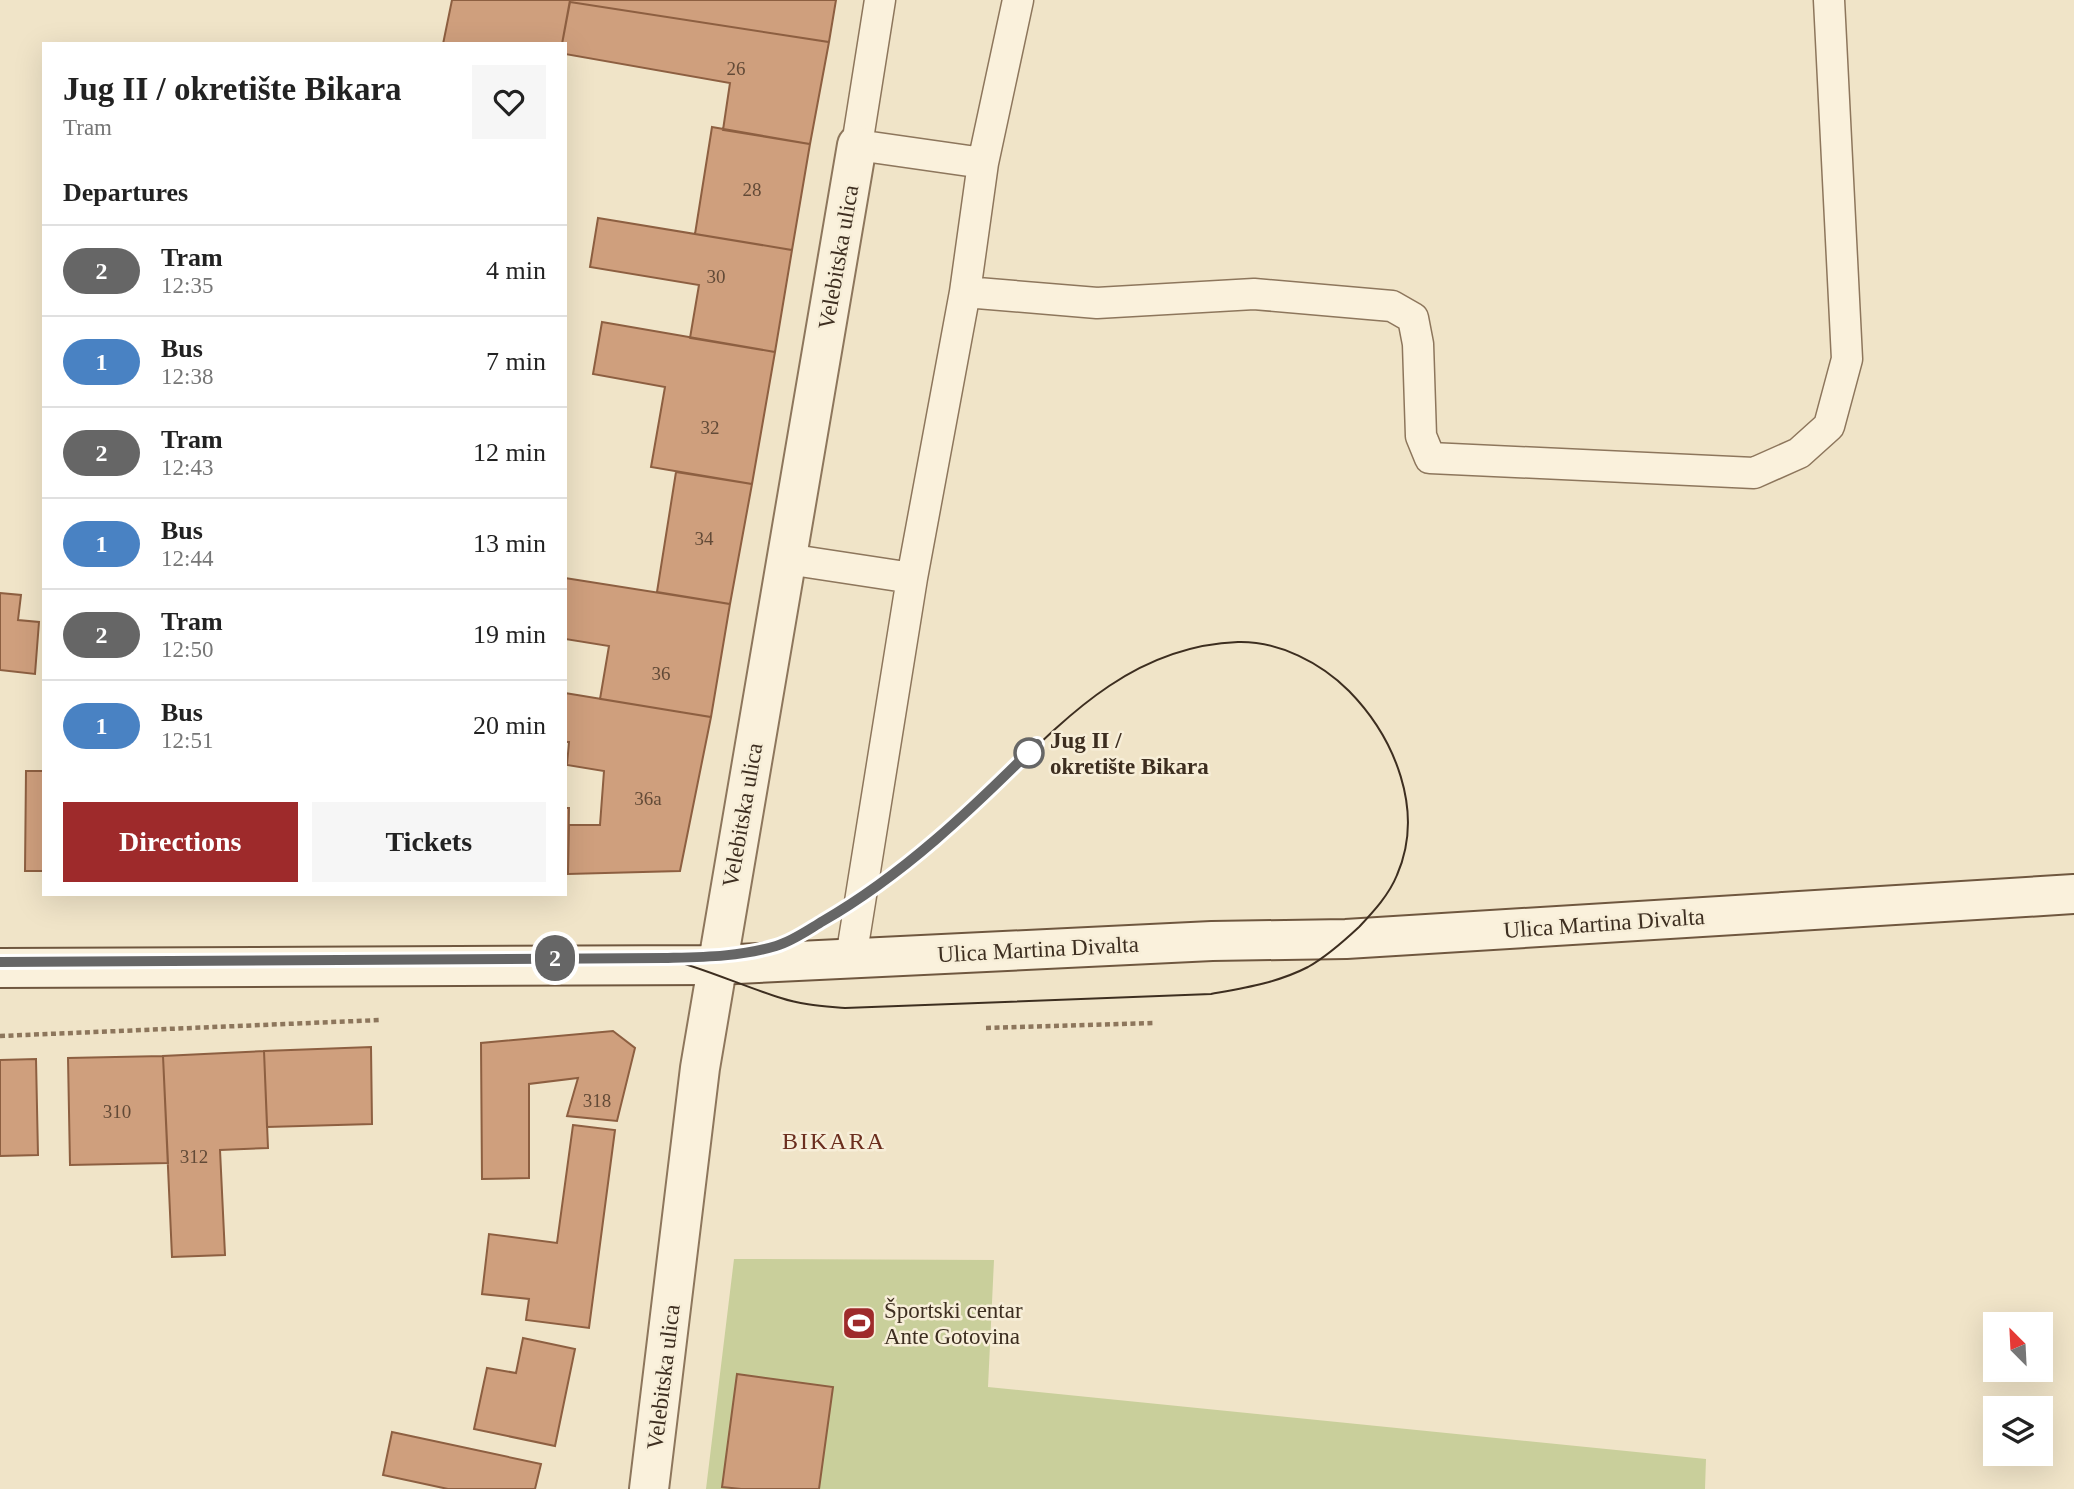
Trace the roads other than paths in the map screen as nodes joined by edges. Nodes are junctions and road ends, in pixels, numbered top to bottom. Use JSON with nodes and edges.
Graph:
{"nodes":[{"id":1,"x":880,"y":0,"type":"edge"},
{"id":2,"x":1018,"y":0,"type":"edge"},
{"id":3,"x":1829,"y":0,"type":"edge"},
{"id":4,"x":857,"y":145,"type":"junction"},
{"id":5,"x":983,"y":163,"type":"junction"},
{"id":6,"x":965,"y":292,"type":"junction"},
{"id":7,"x":787,"y":559,"type":"junction"},
{"id":8,"x":912,"y":578,"type":"junction"},
{"id":9,"x":2074,"y":894,"type":"edge"},
{"id":10,"x":851,"y":958,"type":"junction"},
{"id":11,"x":716,"y":965,"type":"junction"},
{"id":12,"x":0,"y":968,"type":"edge"},
{"id":13,"x":649,"y":1489,"type":"edge"}],
"edges":[{"from":1,"to":4,"type":"lane"},
{"from":2,"to":5,"type":"lane"},
{"from":3,"to":6,"type":"lane"},
{"from":4,"to":5,"type":"lane"},
{"from":4,"to":7,"type":"street","name":"Velebitska ulica"},
{"from":5,"to":6,"type":"lane"},
{"from":6,"to":8,"type":"lane"},
{"from":7,"to":8,"type":"lane"},
{"from":7,"to":11,"type":"street","name":"Velebitska ulica"},
{"from":8,"to":10,"type":"lane"},
{"from":9,"to":10,"type":"street","name":"Ulica Martina Divalta"},
{"from":10,"to":11,"type":"street","name":"Ulica Martina Divalta"},
{"from":11,"to":12,"type":"street","name":"Ulica Martina Divalta"},
{"from":11,"to":13,"type":"street","name":"Velebitska ulica"}]}
